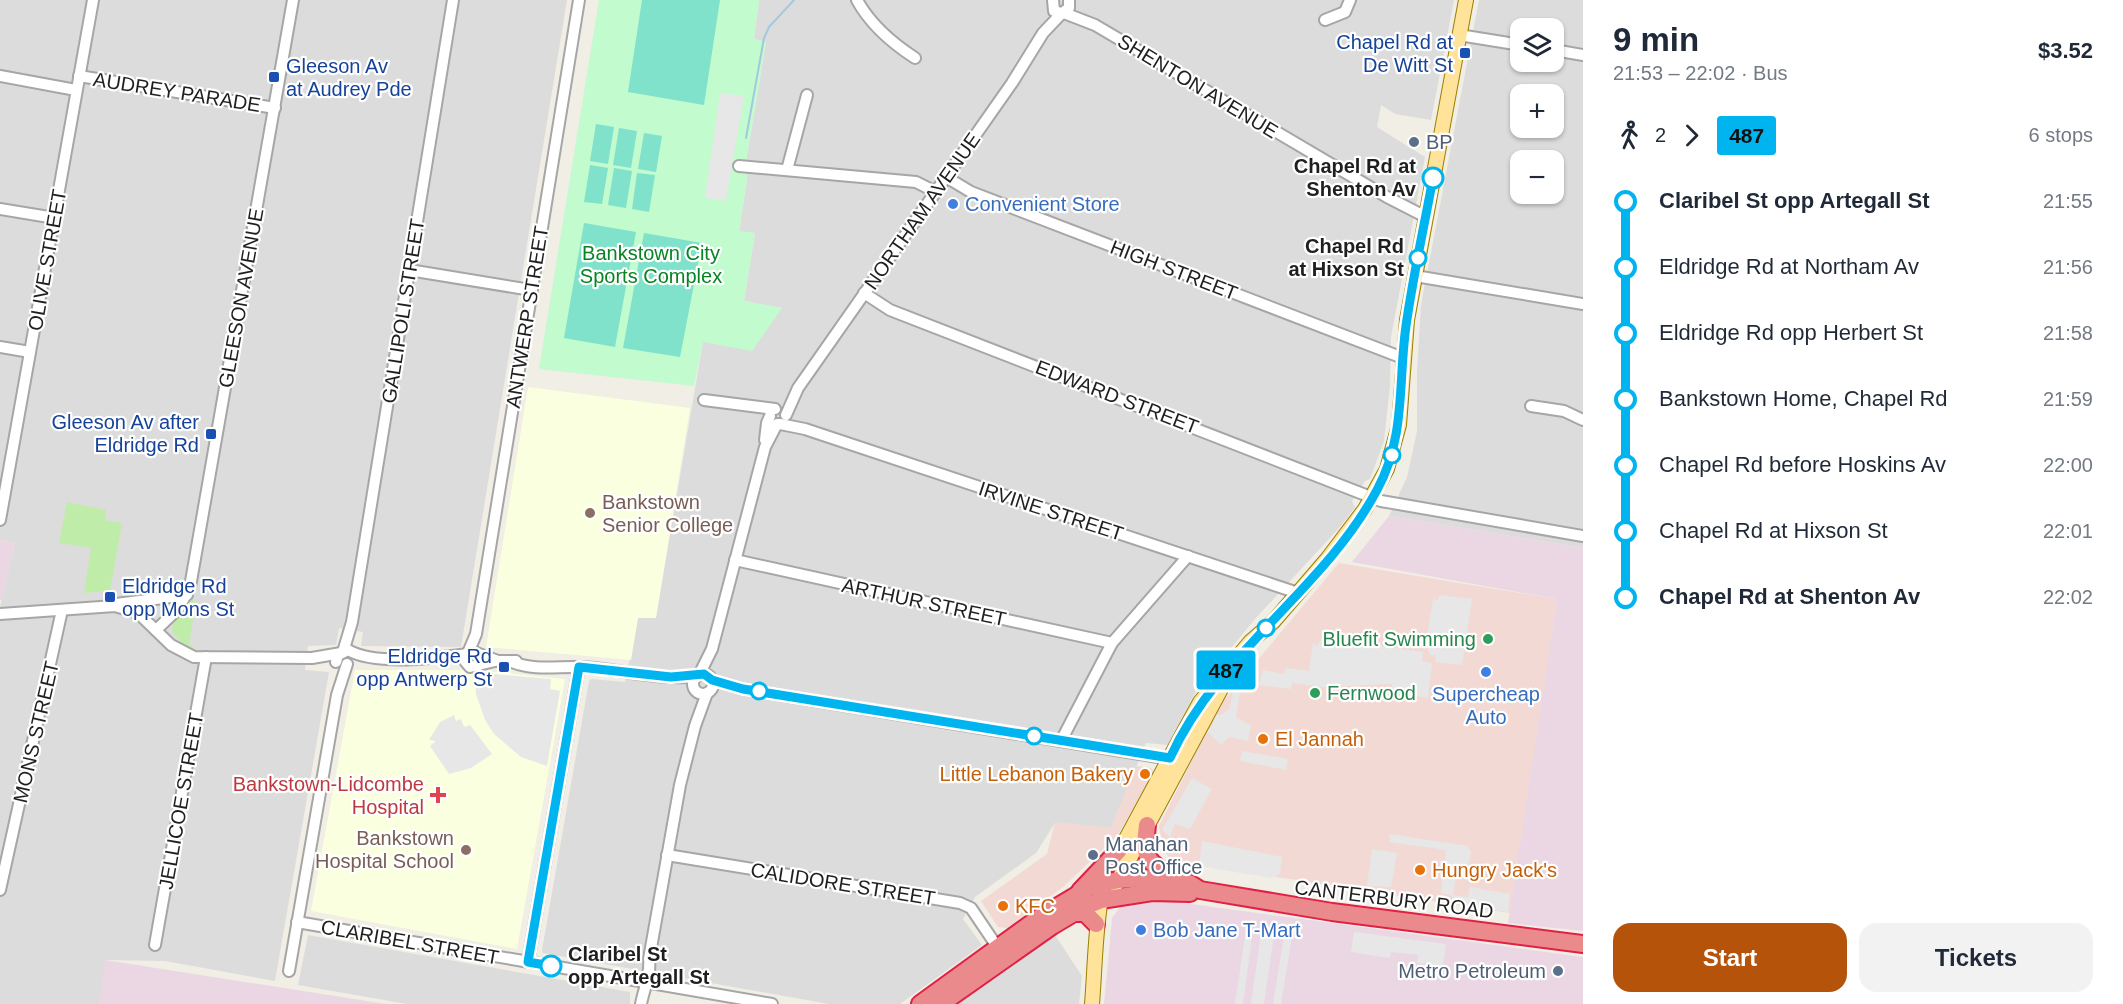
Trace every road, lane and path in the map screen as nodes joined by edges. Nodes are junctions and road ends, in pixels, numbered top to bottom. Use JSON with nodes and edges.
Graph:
{"nodes":[{"id":1,"x":93,"y":0,"type":"edge"},
{"id":2,"x":293,"y":0,"type":"edge"},
{"id":3,"x":453,"y":0,"type":"edge"},
{"id":4,"x":579,"y":0,"type":"edge"},
{"id":5,"x":857,"y":0,"type":"edge"},
{"id":6,"x":1350,"y":0,"type":"edge"},
{"id":7,"x":1466,"y":0,"type":"edge"},
{"id":8,"x":1051,"y":2,"type":"edge"},
{"id":9,"x":1068,"y":5,"type":"edge"},
{"id":10,"x":1325,"y":20,"type":"dead end"},
{"id":11,"x":1043,"y":33,"type":"junction"},
{"id":12,"x":1459,"y":35,"type":"junction"},
{"id":13,"x":1510,"y":43,"type":"edge"},
{"id":14,"x":1564,"y":52,"type":"edge"},
{"id":15,"x":1583,"y":55,"type":"edge"},
{"id":16,"x":915,"y":58,"type":"dead end"},
{"id":17,"x":0,"y":76,"type":"edge"},
{"id":18,"x":79,"y":76,"type":"junction"},
{"id":19,"x":76,"y":90,"type":"junction"},
{"id":20,"x":807,"y":95,"type":"dead end"},
{"id":21,"x":275,"y":108,"type":"junction"},
{"id":22,"x":740,"y":166,"type":"dead end"},
{"id":23,"x":787,"y":170,"type":"junction"},
{"id":24,"x":946,"y":177,"type":"junction"},
{"id":25,"x":936,"y":192,"type":"junction"},
{"id":26,"x":0,"y":209,"type":"edge"},
{"id":27,"x":1426,"y":217,"type":"junction"},
{"id":28,"x":55,"y":218,"type":"junction"},
{"id":29,"x":409,"y":270,"type":"junction"},
{"id":30,"x":1415,"y":276,"type":"junction"},
{"id":31,"x":531,"y":290,"type":"junction"},
{"id":32,"x":864,"y":293,"type":"junction"},
{"id":33,"x":1583,"y":304,"type":"edge"},
{"id":34,"x":0,"y":346,"type":"edge"},
{"id":35,"x":30,"y":352,"type":"junction"},
{"id":36,"x":1403,"y":358,"type":"junction"},
{"id":37,"x":704,"y":400,"type":"dead end"},
{"id":38,"x":1531,"y":406,"type":"dead end"},
{"id":39,"x":778,"y":416,"type":"junction"},
{"id":40,"x":1583,"y":420,"type":"edge"},
{"id":41,"x":3,"y":480,"type":"edge"},
{"id":42,"x":1373,"y":498,"type":"junction"},
{"id":43,"x":0,"y":520,"type":"edge"},
{"id":44,"x":1583,"y":536,"type":"edge"},
{"id":45,"x":1188,"y":556,"type":"junction"},
{"id":46,"x":735,"y":561,"type":"junction"},
{"id":47,"x":1298,"y":593,"type":"junction"},
{"id":48,"x":187,"y":595,"type":"junction"},
{"id":49,"x":109,"y":606,"type":"junction"},
{"id":50,"x":62,"y":610,"type":"junction"},
{"id":51,"x":0,"y":614,"type":"edge"},
{"id":52,"x":156,"y":630,"type":"junction"},
{"id":53,"x":1112,"y":644,"type":"junction"},
{"id":54,"x":712,"y":649,"type":"junction"},
{"id":55,"x":206,"y":657,"type":"junction"},
{"id":56,"x":473,"y":657,"type":"junction"},
{"id":57,"x":345,"y":658,"type":"junction"},
{"id":58,"x":579,"y":667,"type":"junction"},
{"id":59,"x":699,"y":675,"type":"junction"},
{"id":60,"x":671,"y":677,"type":"junction"},
{"id":61,"x":705,"y":687,"type":"junction"},
{"id":62,"x":1061,"y":741,"type":"junction"},
{"id":63,"x":1176,"y":760,"type":"junction"},
{"id":64,"x":1148,"y":825,"type":"junction"},
{"id":65,"x":1119,"y":850,"type":"junction"},
{"id":66,"x":667,"y":855,"type":"junction"},
{"id":67,"x":1176,"y":881,"type":"junction"},
{"id":68,"x":0,"y":890,"type":"edge"},
{"id":69,"x":1200,"y":890,"type":"junction"},
{"id":70,"x":1108,"y":891,"type":"junction"},
{"id":71,"x":1078,"y":895,"type":"junction"},
{"id":72,"x":1072,"y":914,"type":"junction"},
{"id":73,"x":297,"y":922,"type":"junction"},
{"id":74,"x":1096,"y":924,"type":"junction"},
{"id":75,"x":1098,"y":942,"type":"junction"},
{"id":76,"x":1583,"y":944,"type":"edge"},
{"id":77,"x":155,"y":945,"type":"dead end"},
{"id":78,"x":998,"y":948,"type":"junction"},
{"id":79,"x":528,"y":962,"type":"junction"},
{"id":80,"x":289,"y":971,"type":"dead end"},
{"id":81,"x":645,"y":983,"type":"junction"},
{"id":82,"x":641,"y":1004,"type":"edge"},
{"id":83,"x":772,"y":1004,"type":"edge"},
{"id":84,"x":920,"y":1004,"type":"edge"},
{"id":85,"x":941,"y":1004,"type":"edge"},
{"id":86,"x":1092,"y":1004,"type":"edge"}],
"edges":[{"from":1,"to":18,"type":"street","name":"OLIVE STREET"},
{"from":2,"to":21,"type":"street","name":"GLEESON AVENUE"},
{"from":3,"to":29,"type":"street","name":"GALLIPOLI STREET"},
{"from":4,"to":31,"type":"street","name":"ANTWERP STREET"},
{"from":5,"to":16,"type":"street"},
{"from":6,"to":10,"type":"street"},
{"from":7,"to":12,"type":"main road"},
{"from":8,"to":9,"type":"street","name":"SHENTON AVENUE"},
{"from":8,"to":11,"type":"street","name":"NORTHAM AVENUE"},
{"from":9,"to":11,"type":"street","name":"NORTHAM AVENUE"},
{"from":9,"to":27,"type":"street","name":"SHENTON AVENUE"},
{"from":11,"to":24,"type":"street","name":"NORTHAM AVENUE"},
{"from":12,"to":13,"type":"street"},
{"from":12,"to":27,"type":"main road"},
{"from":14,"to":15,"type":"street"},
{"from":17,"to":19,"type":"street"},
{"from":18,"to":19,"type":"street","name":"OLIVE STREET"},
{"from":18,"to":21,"type":"street","name":"AUDREY PARADE"},
{"from":19,"to":28,"type":"street","name":"OLIVE STREET"},
{"from":20,"to":23,"type":"street"},
{"from":21,"to":48,"type":"street","name":"GLEESON AVENUE"},
{"from":22,"to":23,"type":"street"},
{"from":23,"to":25,"type":"street"},
{"from":24,"to":25,"type":"street","name":"NORTHAM AVENUE"},
{"from":24,"to":36,"type":"street","name":"HIGH STREET"},
{"from":25,"to":32,"type":"street","name":"NORTHAM AVENUE"},
{"from":26,"to":28,"type":"street"},
{"from":27,"to":30,"type":"main road"},
{"from":28,"to":35,"type":"street","name":"OLIVE STREET"},
{"from":29,"to":31,"type":"street"},
{"from":29,"to":57,"type":"street","name":"GALLIPOLI STREET"},
{"from":30,"to":33,"type":"street"},
{"from":30,"to":36,"type":"main road"},
{"from":31,"to":56,"type":"street","name":"ANTWERP STREET"},
{"from":32,"to":39,"type":"street","name":"NORTHAM AVENUE"},
{"from":32,"to":42,"type":"street","name":"EDWARD STREET"},
{"from":34,"to":35,"type":"street"},
{"from":35,"to":41,"type":"street","name":"OLIVE STREET"},
{"from":36,"to":42,"type":"main road"},
{"from":37,"to":39,"type":"street","name":"IRVINE STREET"},
{"from":38,"to":40,"type":"street"},
{"from":39,"to":45,"type":"street","name":"IRVINE STREET"},
{"from":39,"to":46,"type":"street","name":"NORTHAM AVENUE"},
{"from":41,"to":43,"type":"street","name":"OLIVE STREET"},
{"from":42,"to":44,"type":"street","name":"EDWARD STREET"},
{"from":42,"to":47,"type":"main road"},
{"from":45,"to":47,"type":"street","name":"IRVINE STREET"},
{"from":45,"to":53,"type":"street"},
{"from":46,"to":53,"type":"street","name":"ARTHUR STREET"},
{"from":46,"to":54,"type":"street","name":"NORTHAM AVENUE"},
{"from":47,"to":63,"type":"main road"},
{"from":48,"to":49,"type":"street"},
{"from":48,"to":52,"type":"street"},
{"from":49,"to":50,"type":"street"},
{"from":49,"to":52,"type":"street"},
{"from":50,"to":51,"type":"street"},
{"from":50,"to":68,"type":"street","name":"MONS STREET"},
{"from":52,"to":55,"type":"street"},
{"from":53,"to":62,"type":"street"},
{"from":54,"to":59,"type":"street","name":"NORTHAM AVENUE"},
{"from":54,"to":61,"type":"street","name":"NORTHAM AVENUE"},
{"from":55,"to":57,"type":"street"},
{"from":55,"to":77,"type":"street","name":"JELLICOE STREET"},
{"from":56,"to":57,"type":"street"},
{"from":56,"to":58,"type":"street"},
{"from":57,"to":73,"type":"street","name":"GALLIPOLI STREET"},
{"from":58,"to":60,"type":"street"},
{"from":58,"to":79,"type":"street"},
{"from":59,"to":60,"type":"street"},
{"from":59,"to":61,"type":"street"},
{"from":60,"to":61,"type":"street"},
{"from":61,"to":62,"type":"street"},
{"from":61,"to":66,"type":"street","name":"NORTHAM AVENUE"},
{"from":62,"to":63,"type":"street"},
{"from":63,"to":64,"type":"main road"},
{"from":63,"to":65,"type":"main road"},
{"from":64,"to":67,"type":"highway"},
{"from":64,"to":70,"type":"main road"},
{"from":65,"to":70,"type":"main road"},
{"from":65,"to":71,"type":"highway"},
{"from":66,"to":78,"type":"street","name":"CALIDORE STREET"},
{"from":66,"to":81,"type":"street","name":"NORTHAM AVENUE"},
{"from":67,"to":69,"type":"highway","name":"CANTERBURY ROAD"},
{"from":67,"to":70,"type":"highway","name":"CANTERBURY ROAD"},
{"from":69,"to":70,"type":"highway","name":"CANTERBURY ROAD"},
{"from":69,"to":76,"type":"highway","name":"CANTERBURY ROAD"},
{"from":70,"to":71,"type":"highway","name":"CANTERBURY ROAD"},
{"from":70,"to":72,"type":"highway","name":"CANTERBURY ROAD"},
{"from":70,"to":74,"type":"main road"},
{"from":70,"to":75,"type":"main road"},
{"from":71,"to":78,"type":"highway","name":"CANTERBURY ROAD"},
{"from":72,"to":74,"type":"highway"},
{"from":72,"to":85,"type":"highway","name":"CANTERBURY ROAD"},
{"from":73,"to":79,"type":"street","name":"CLARIBEL STREET"},
{"from":73,"to":80,"type":"street","name":"GALLIPOLI STREET"},
{"from":74,"to":75,"type":"main road"},
{"from":75,"to":86,"type":"main road"},
{"from":78,"to":84,"type":"highway","name":"CANTERBURY ROAD"},
{"from":79,"to":81,"type":"street","name":"CLARIBEL STREET"},
{"from":81,"to":82,"type":"street","name":"NORTHAM AVENUE"},
{"from":81,"to":83,"type":"street","name":"CLARIBEL STREET"}]}
